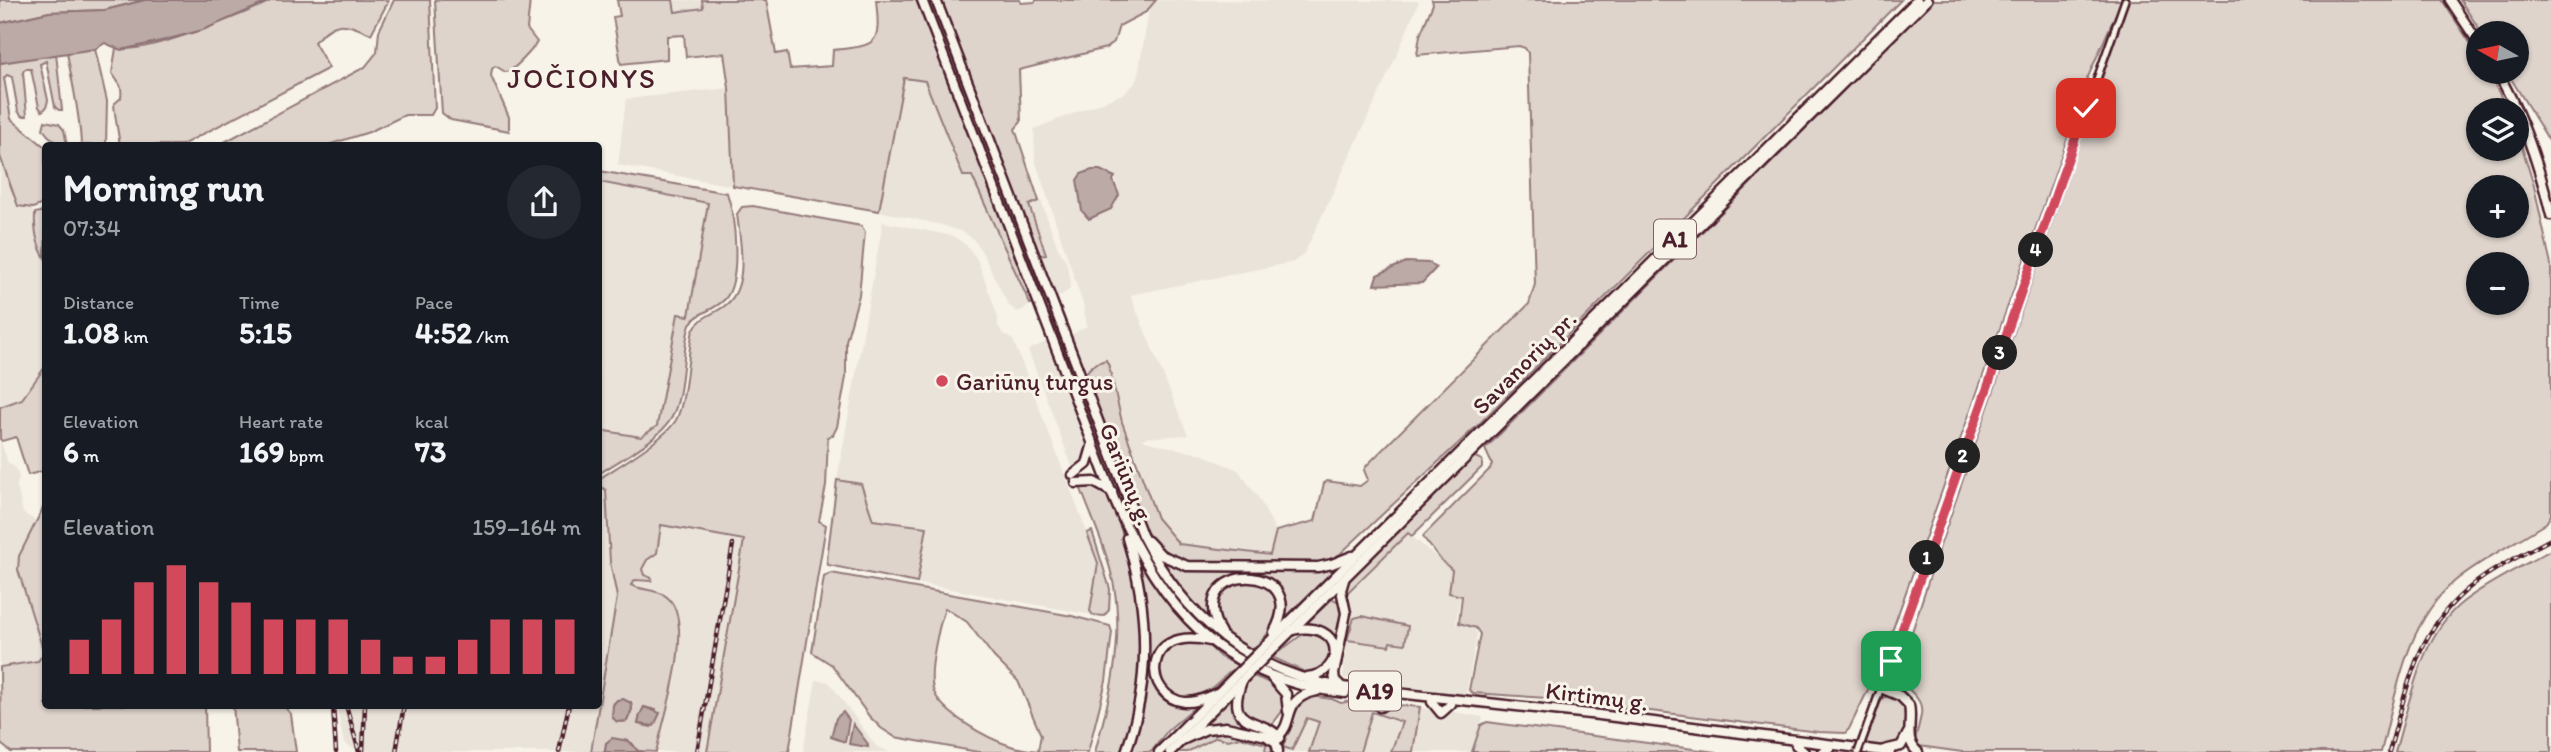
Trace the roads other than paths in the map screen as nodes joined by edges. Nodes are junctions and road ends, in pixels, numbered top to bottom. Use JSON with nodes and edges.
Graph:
{"nodes":[{"id":1,"x":922,"y":0,"type":"edge"},
{"id":2,"x":936,"y":0,"type":"edge"},
{"id":3,"x":1917,"y":0,"type":"edge"},
{"id":4,"x":1927,"y":0,"type":"edge"},
{"id":5,"x":2125,"y":0,"type":"edge"},
{"id":6,"x":2450,"y":0,"type":"edge"},
{"id":7,"x":2466,"y":24,"type":"edge"},
{"id":8,"x":2504,"y":84,"type":"edge"},
{"id":9,"x":2551,"y":215,"type":"edge"},
{"id":10,"x":1054,"y":306,"type":"junction"},
{"id":11,"x":1043,"y":312,"type":"junction"},
{"id":12,"x":1084,"y":369,"type":"dead end"},
{"id":13,"x":1084,"y":386,"type":"junction"},
{"id":14,"x":1093,"y":443,"type":"junction"},
{"id":15,"x":1113,"y":495,"type":"junction"},
{"id":16,"x":1142,"y":535,"type":"junction"},
{"id":17,"x":1358,"y":553,"type":"junction"},
{"id":18,"x":1345,"y":577,"type":"junction"},
{"id":19,"x":1322,"y":601,"type":"junction"},
{"id":20,"x":1343,"y":601,"type":"junction"},
{"id":21,"x":1343,"y":628,"type":"junction"},
{"id":22,"x":1292,"y":630,"type":"junction"},
{"id":23,"x":1225,"y":639,"type":"junction"},
{"id":24,"x":1211,"y":641,"type":"junction"},
{"id":25,"x":1334,"y":645,"type":"junction"},
{"id":26,"x":1268,"y":646,"type":"junction"},
{"id":27,"x":1266,"y":674,"type":"junction"},
{"id":28,"x":1239,"y":676,"type":"junction"},
{"id":29,"x":1300,"y":678,"type":"junction"},
{"id":30,"x":1342,"y":687,"type":"junction"},
{"id":31,"x":1881,"y":688,"type":"junction"},
{"id":32,"x":1321,"y":690,"type":"junction"},
{"id":33,"x":1217,"y":694,"type":"junction"},
{"id":34,"x":1355,"y":694,"type":"joint"},
{"id":35,"x":1287,"y":714,"type":"junction"},
{"id":36,"x":1266,"y":728,"type":"junction"},
{"id":37,"x":1909,"y":729,"type":"junction"},
{"id":38,"x":1278,"y":737,"type":"junction"},
{"id":39,"x":1180,"y":741,"type":"junction"},
{"id":40,"x":1796,"y":745,"type":"junction"},
{"id":41,"x":1278,"y":751,"type":"edge"},
{"id":42,"x":1826,"y":751,"type":"edge"},
{"id":43,"x":1886,"y":751,"type":"edge"},
{"id":44,"x":1126,"y":752,"type":"edge"},
{"id":45,"x":1159,"y":752,"type":"edge"},
{"id":46,"x":1170,"y":752,"type":"edge"},
{"id":47,"x":1804,"y":752,"type":"edge"},
{"id":48,"x":1851,"y":752,"type":"edge"},
{"id":49,"x":1858,"y":752,"type":"edge"},
{"id":50,"x":1918,"y":752,"type":"edge"}],
"edges":[{"from":1,"to":11,"type":"highway","name":"Gariūnų g."},
{"from":2,"to":10,"type":"highway","name":"Gariūnų g."},
{"from":3,"to":17,"type":"highway","name":"Savanorių pr.","number":"A1"},
{"from":4,"to":18,"type":"highway","name":"Savanorių pr.","number":"A1"},
{"from":5,"to":31,"type":"main road"},
{"from":6,"to":7,"type":"highway"},
{"from":8,"to":9,"type":"highway"},
{"from":10,"to":11,"type":"highway"},
{"from":10,"to":13,"type":"highway","name":"Gariūnų g."},
{"from":11,"to":14,"type":"highway","name":"Gariūnų g."},
{"from":12,"to":13,"type":"highway"},
{"from":13,"to":16,"type":"highway","name":"Gariūnų g.","number":"A19"},
{"from":14,"to":15,"type":"highway","name":"Gariūnų g."},
{"from":14,"to":15,"type":"highway"},
{"from":15,"to":24,"type":"highway","name":"Gariūnų g.","number":"A19"},
{"from":15,"to":44,"type":"highway"},
{"from":16,"to":17,"type":"highway"},
{"from":16,"to":23,"type":"highway","name":"Gariūnų g.","number":"A19"},
{"from":17,"to":26,"type":"highway","name":"Savanorių pr.","number":"A1"},
{"from":18,"to":19,"type":"highway","name":"Savanorių pr.","number":"A1"},
{"from":18,"to":20,"type":"highway"},
{"from":19,"to":20,"type":"highway"},
{"from":19,"to":22,"type":"highway","name":"Savanorių pr.","number":"A1"},
{"from":20,"to":21,"type":"highway"},
{"from":21,"to":25,"type":"highway"},
{"from":21,"to":30,"type":"highway"},
{"from":22,"to":25,"type":"highway"},
{"from":22,"to":26,"type":"highway","name":"Savanorių pr.","number":"A1"},
{"from":23,"to":26,"type":"highway"},
{"from":23,"to":29,"type":"highway","name":"Gariūnų g.","number":"A19"},
{"from":24,"to":27,"type":"highway","name":"Gariūnų g.","number":"A19"},
{"from":24,"to":33,"type":"highway"},
{"from":25,"to":29,"type":"highway"},
{"from":26,"to":28,"type":"highway","name":"Savanorių pr.","number":"A1","bridge":true},
{"from":27,"to":32,"type":"highway","name":"Gariūnų g.","number":"A19"},
{"from":27,"to":35,"type":"highway"},
{"from":28,"to":33,"type":"highway","name":"Savanorių pr.","number":"A1"},
{"from":28,"to":36,"type":"highway"},
{"from":28,"to":39,"type":"highway","name":"Savanorių pr.","number":"A1"},
{"from":29,"to":30,"type":"highway","name":"Kirtimų g.","number":"A19"},
{"from":30,"to":43,"type":"highway","name":"Kirtimų g.","number":"A19"},
{"from":31,"to":37,"type":"highway"},
{"from":31,"to":49,"type":"main road","bridge":true},
{"from":32,"to":34,"type":"highway","name":"Gariūnų g.","number":"A19"},
{"from":32,"to":35,"type":"highway"},
{"from":33,"to":45,"type":"highway","name":"Savanorių pr.","number":"A1"},
{"from":34,"to":40,"type":"highway","name":"Kirtimų g.","number":"A19"},
{"from":35,"to":36,"type":"highway"},
{"from":35,"to":38,"type":"highway"},
{"from":36,"to":38,"type":"highway"},
{"from":37,"to":43,"type":"highway"},
{"from":37,"to":50,"type":"highway"},
{"from":38,"to":39,"type":"highway"},
{"from":38,"to":41,"type":"highway"},
{"from":39,"to":46,"type":"highway","name":"Savanorių pr.","number":"A1"},
{"from":40,"to":42,"type":"highway","name":"Kirtimų g.","number":"A19"},
{"from":40,"to":47,"type":"highway"},
{"from":42,"to":48,"type":"highway","name":"Kirtimų g.","number":"A19"}]}
